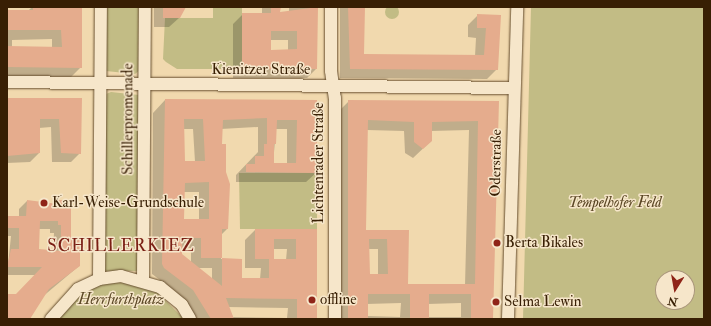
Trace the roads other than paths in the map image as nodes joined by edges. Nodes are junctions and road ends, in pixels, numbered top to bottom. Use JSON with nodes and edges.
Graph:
{"nodes":[{"id":1,"x":101,"y":7,"type":"edge"},
{"id":2,"x":145,"y":7,"type":"edge"},
{"id":3,"x":331,"y":7,"type":"edge"},
{"id":4,"x":517,"y":7,"type":"edge"},
{"id":5,"x":7,"y":82,"type":"edge"},
{"id":6,"x":100,"y":83,"type":"junction"},
{"id":7,"x":144,"y":84,"type":"junction"},
{"id":8,"x":333,"y":87,"type":"junction"},
{"id":9,"x":514,"y":88,"type":"junction"},
{"id":10,"x":99,"y":279,"type":"junction"},
{"id":11,"x":143,"y":280,"type":"junction"},
{"id":12,"x":51,"y":319,"type":"edge"},
{"id":13,"x":190,"y":319,"type":"edge"},
{"id":14,"x":335,"y":319,"type":"edge"},
{"id":15,"x":508,"y":319,"type":"edge"}],
"edges":[{"from":1,"to":6,"type":"street","name":"Schillerpromenade"},
{"from":2,"to":7,"type":"street","name":"Schillerpromenade"},
{"from":3,"to":8,"type":"street","name":"Lichtenrader Straße"},
{"from":4,"to":9,"type":"street","name":"Oderstraße"},
{"from":5,"to":6,"type":"street","name":"Kienitzer Straße"},
{"from":6,"to":7,"type":"street","name":"Kienitzer Straße"},
{"from":6,"to":10,"type":"street","name":"Schillerpromenade"},
{"from":7,"to":8,"type":"street","name":"Kienitzer Straße"},
{"from":7,"to":11,"type":"street","name":"Schillerpromenade"},
{"from":8,"to":9,"type":"street","name":"Kienitzer Straße"},
{"from":8,"to":14,"type":"street","name":"Lichtenrader Straße"},
{"from":9,"to":15,"type":"street","name":"Oderstraße"},
{"from":10,"to":11,"type":"street"},
{"from":10,"to":12,"type":"street"},
{"from":11,"to":13,"type":"street"}]}
